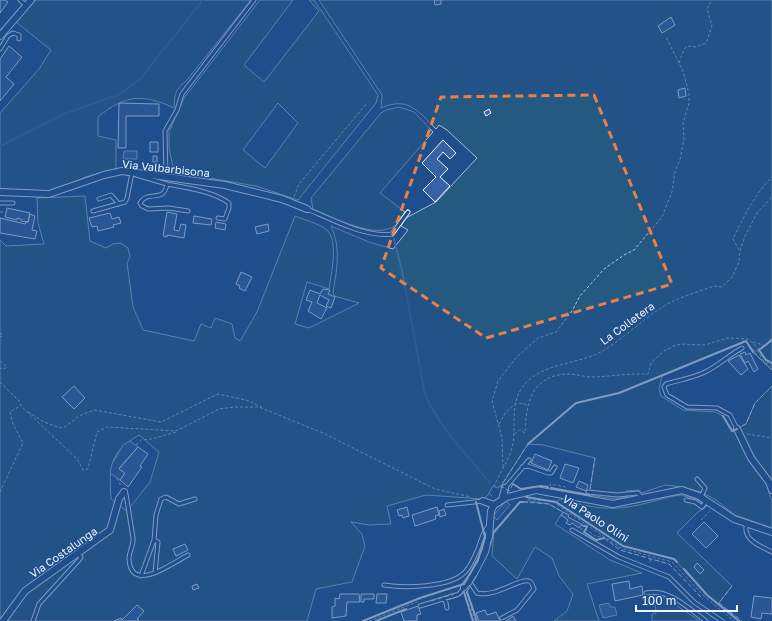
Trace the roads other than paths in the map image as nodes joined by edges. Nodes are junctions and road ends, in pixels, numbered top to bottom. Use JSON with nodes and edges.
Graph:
{"nodes":[{"id":1,"x":20,"y":0,"type":"edge"},
{"id":2,"x":31,"y":0,"type":"edge"},
{"id":3,"x":254,"y":0,"type":"edge"},
{"id":4,"x":27,"y":6,"type":"junction"},
{"id":5,"x":0,"y":36,"type":"edge"},
{"id":6,"x":19,"y":40,"type":"dead end"},
{"id":7,"x":0,"y":49,"type":"edge"},
{"id":8,"x":131,"y":172,"type":"junction"},
{"id":9,"x":166,"y":177,"type":"junction"},
{"id":10,"x":167,"y":184,"type":"junction"},
{"id":11,"x":0,"y":192,"type":"edge"},
{"id":12,"x":99,"y":199,"type":"dead end"},
{"id":13,"x":0,"y":203,"type":"edge"},
{"id":14,"x":13,"y":203,"type":"dead end"},
{"id":15,"x":119,"y":204,"type":"junction"},
{"id":16,"x":307,"y":208,"type":"joint"},
{"id":17,"x":93,"y":211,"type":"dead end"},
{"id":18,"x":188,"y":211,"type":"dead end"},
{"id":19,"x":408,"y":212,"type":"dead end"},
{"id":20,"x":218,"y":218,"type":"dead end"},
{"id":21,"x":742,"y":348,"type":"dead end"},
{"id":22,"x":738,"y":431,"type":"joint"},
{"id":23,"x":529,"y":460,"type":"dead end"},
{"id":24,"x":522,"y":467,"type":"junction"},
{"id":25,"x":555,"y":467,"type":"dead end"},
{"id":26,"x":697,"y":479,"type":"dead end"},
{"id":27,"x":505,"y":488,"type":"joint"},
{"id":28,"x":772,"y":490,"type":"edge"},
{"id":29,"x":124,"y":492,"type":"joint"},
{"id":30,"x":588,"y":492,"type":"dead end"},
{"id":31,"x":195,"y":499,"type":"dead end"},
{"id":32,"x":504,"y":499,"type":"junction"},
{"id":33,"x":642,"y":499,"type":"junction"},
{"id":34,"x":704,"y":499,"type":"junction"},
{"id":35,"x":686,"y":500,"type":"dead end"},
{"id":36,"x":483,"y":501,"type":"joint"},
{"id":37,"x":494,"y":505,"type":"junction"},
{"id":38,"x":447,"y":506,"type":"dead end"},
{"id":39,"x":747,"y":523,"type":"junction"},
{"id":40,"x":489,"y":526,"type":"junction"},
{"id":41,"x":572,"y":530,"type":"dead end"},
{"id":42,"x":772,"y":532,"type":"edge"},
{"id":43,"x":154,"y":540,"type":"junction"},
{"id":44,"x":772,"y":552,"type":"edge"},
{"id":45,"x":76,"y":554,"type":"junction"},
{"id":46,"x":188,"y":555,"type":"dead end"},
{"id":47,"x":155,"y":573,"type":"junction"},
{"id":48,"x":141,"y":576,"type":"junction"},
{"id":49,"x":469,"y":581,"type":"junction"},
{"id":50,"x":384,"y":585,"type":"dead end"},
{"id":51,"x":464,"y":587,"type":"joint"},
{"id":52,"x":646,"y":593,"type":"dead end"},
{"id":53,"x":446,"y":598,"type":"junction"},
{"id":54,"x":420,"y":606,"type":"dead end"},
{"id":55,"x":447,"y":608,"type":"dead end"},
{"id":56,"x":502,"y":618,"type":"dead end"},
{"id":57,"x":3,"y":621,"type":"edge"},
{"id":58,"x":33,"y":621,"type":"edge"},
{"id":59,"x":706,"y":621,"type":"edge"},
{"id":60,"x":722,"y":621,"type":"edge"}],
"edges":[{"from":1,"to":4,"type":"lane"},
{"from":2,"to":4,"type":"street"},
{"from":3,"to":9,"type":"lane"},
{"from":4,"to":5,"type":"street"},
{"from":6,"to":7,"type":"lane"},
{"from":8,"to":9,"type":"street","name":"Via Valbarbisona"},
{"from":8,"to":10,"type":"lane"},
{"from":8,"to":11,"type":"street","name":"Via Valbarbisona"},
{"from":8,"to":15,"type":"lane"},
{"from":9,"to":16,"type":"street","name":"Via Valbarbisona"},
{"from":10,"to":18,"type":"lane"},
{"from":10,"to":20,"type":"lane"},
{"from":12,"to":15,"type":"lane"},
{"from":13,"to":14,"type":"lane"},
{"from":15,"to":17,"type":"lane"},
{"from":16,"to":19,"type":"lane"},
{"from":21,"to":22,"type":"lane"},
{"from":22,"to":28,"type":"street"},
{"from":23,"to":24,"type":"lane"},
{"from":24,"to":25,"type":"lane"},
{"from":24,"to":27,"type":"lane"},
{"from":26,"to":34,"type":"lane"},
{"from":27,"to":32,"type":"street"},
{"from":29,"to":45,"type":"street","name":"Via Costalunga"},
{"from":29,"to":48,"type":"lane"},
{"from":30,"to":33,"type":"lane"},
{"from":31,"to":43,"type":"lane"},
{"from":32,"to":33,"type":"street","name":"Via Paolo Olini"},
{"from":32,"to":37,"type":"street","name":"Via Paolo Olini"},
{"from":33,"to":34,"type":"street","name":"Via Paolo Olini"},
{"from":34,"to":35,"type":"lane"},
{"from":34,"to":39,"type":"street","name":"Via Paolo Olini"},
{"from":36,"to":37,"type":"street"},
{"from":36,"to":38,"type":"lane"},
{"from":37,"to":40,"type":"street"},
{"from":39,"to":42,"type":"street","name":"Via Paolo Olini"},
{"from":39,"to":44,"type":"lane"},
{"from":40,"to":49,"type":"street"},
{"from":40,"to":50,"type":"lane"},
{"from":41,"to":60,"type":"lane"},
{"from":43,"to":47,"type":"lane"},
{"from":43,"to":48,"type":"lane"},
{"from":45,"to":57,"type":"street","name":"Via Costalunga"},
{"from":45,"to":58,"type":"lane"},
{"from":46,"to":47,"type":"lane"},
{"from":47,"to":48,"type":"lane"},
{"from":49,"to":51,"type":"street"},
{"from":49,"to":56,"type":"lane"},
{"from":51,"to":53,"type":"lane"},
{"from":52,"to":59,"type":"lane"},
{"from":53,"to":54,"type":"lane"},
{"from":53,"to":55,"type":"lane"}]}
